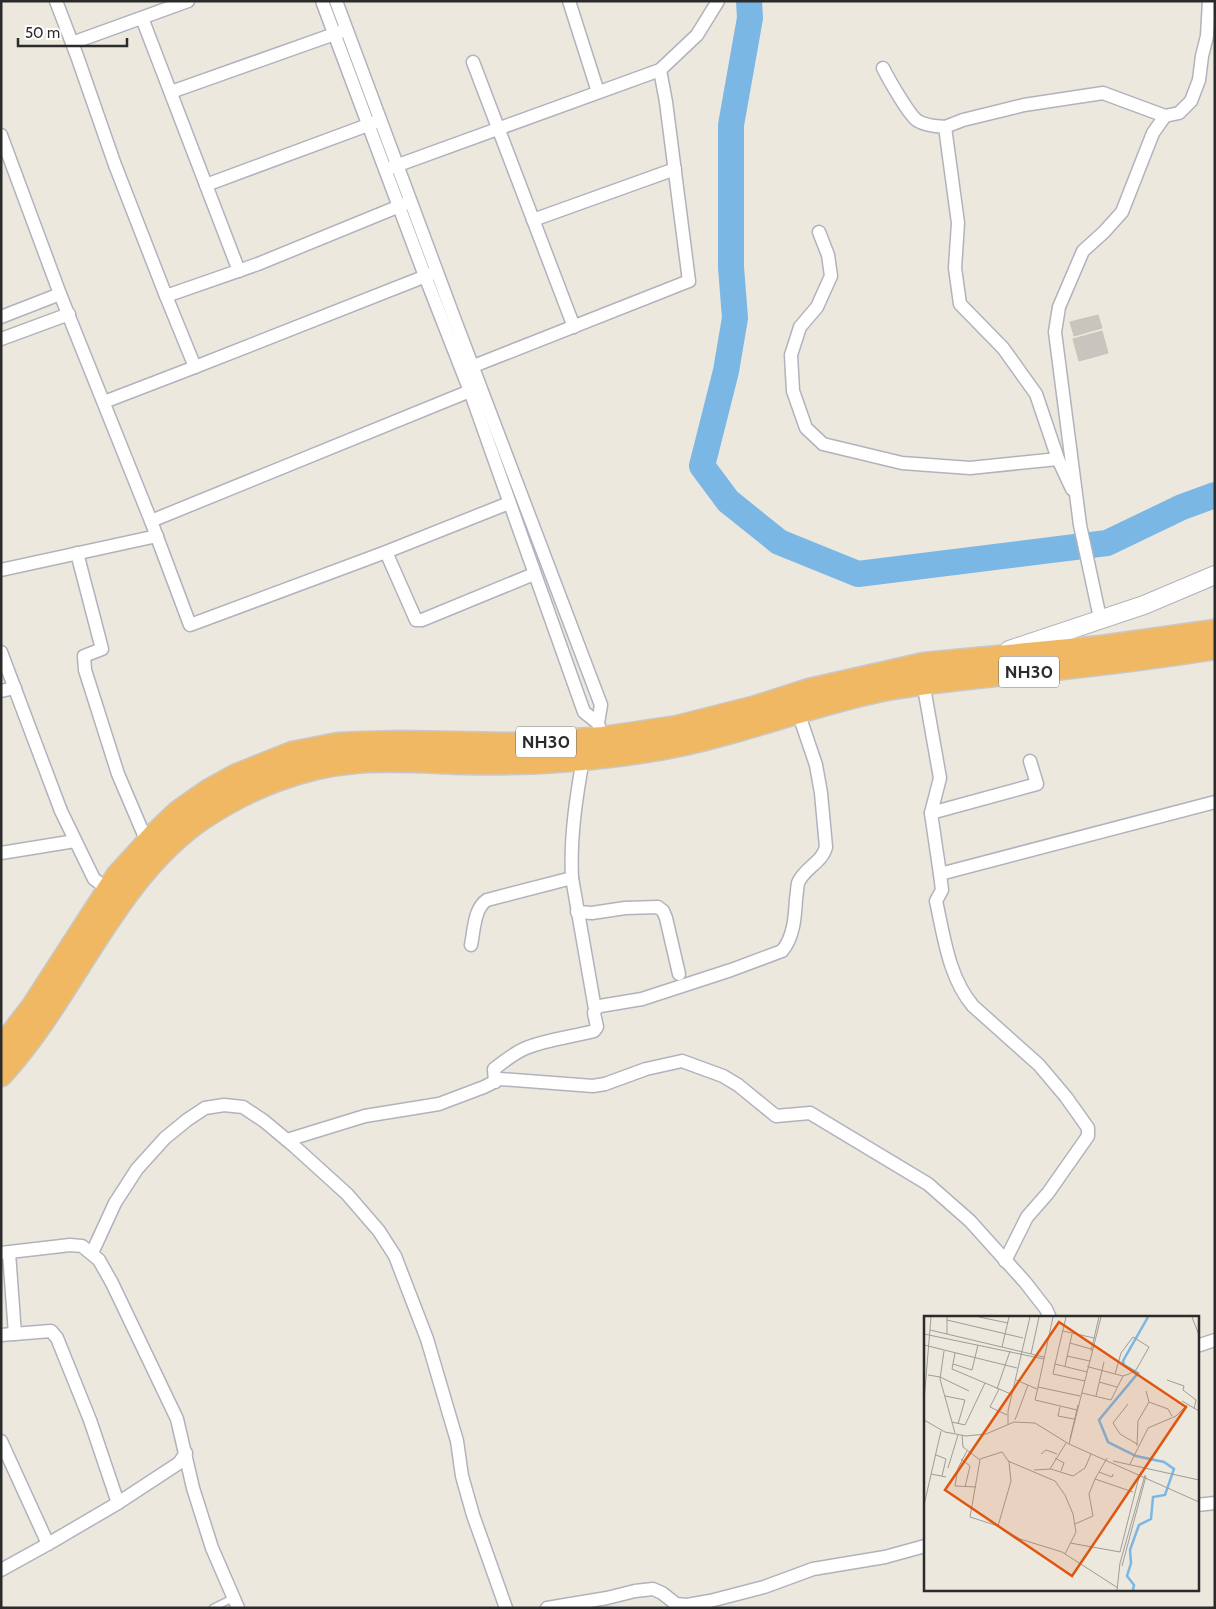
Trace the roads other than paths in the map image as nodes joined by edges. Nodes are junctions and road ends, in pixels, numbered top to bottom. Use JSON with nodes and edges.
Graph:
{"nodes":[{"id":1,"x":56,"y":1,"type":"edge"},
{"id":2,"x":188,"y":1,"type":"edge"},
{"id":3,"x":322,"y":1,"type":"edge"},
{"id":4,"x":336,"y":1,"type":"edge"},
{"id":5,"x":569,"y":1,"type":"edge"},
{"id":6,"x":718,"y":1,"type":"edge"},
{"id":7,"x":1209,"y":1,"type":"edge"},
{"id":8,"x":142,"y":18,"type":"junction"},
{"id":9,"x":347,"y":29,"type":"junction"},
{"id":10,"x":334,"y":34,"type":"junction"},
{"id":11,"x":72,"y":43,"type":"junction"},
{"id":12,"x":474,"y":62,"type":"dead end"},
{"id":13,"x":883,"y":68,"type":"dead end"},
{"id":14,"x":660,"y":70,"type":"junction"},
{"id":15,"x":171,"y":92,"type":"junction"},
{"id":16,"x":598,"y":92,"type":"junction"},
{"id":17,"x":1165,"y":116,"type":"junction"},
{"id":18,"x":381,"y":120,"type":"junction"},
{"id":19,"x":368,"y":125,"type":"junction"},
{"id":20,"x":946,"y":127,"type":"junction"},
{"id":21,"x":499,"y":128,"type":"junction"},
{"id":22,"x":1,"y":135,"type":"edge"},
{"id":23,"x":391,"y":167,"type":"junction"},
{"id":24,"x":675,"y":169,"type":"junction"},
{"id":25,"x":206,"y":185,"type":"junction"},
{"id":26,"x":405,"y":204,"type":"junction"},
{"id":27,"x":533,"y":220,"type":"junction"},
{"id":28,"x":819,"y":232,"type":"dead end"},
{"id":29,"x":239,"y":271,"type":"junction"},
{"id":30,"x":430,"y":274,"type":"junction"},
{"id":31,"x":60,"y":294,"type":"junction"},
{"id":32,"x":166,"y":296,"type":"junction"},
{"id":33,"x":69,"y":314,"type":"junction"},
{"id":34,"x":1,"y":317,"type":"edge"},
{"id":35,"x":574,"y":327,"type":"junction"},
{"id":36,"x":1,"y":339,"type":"edge"},
{"id":37,"x":195,"y":367,"type":"junction"},
{"id":38,"x":467,"y":368,"type":"junction"},
{"id":39,"x":470,"y":391,"type":"junction"},
{"id":40,"x":104,"y":402,"type":"junction"},
{"id":41,"x":1058,"y":459,"type":"junction"},
{"id":42,"x":1078,"y":500,"type":"junction"},
{"id":43,"x":509,"y":503,"type":"junction"},
{"id":44,"x":152,"y":521,"type":"junction"},
{"id":45,"x":157,"y":536,"type":"junction"},
{"id":46,"x":386,"y":552,"type":"junction"},
{"id":47,"x":77,"y":553,"type":"junction"},
{"id":48,"x":1,"y":570,"type":"edge"},
{"id":49,"x":534,"y":574,"type":"junction"},
{"id":50,"x":1215,"y":575,"type":"edge"},
{"id":51,"x":1100,"y":618,"type":"junction"},
{"id":52,"x":1215,"y":631,"type":"edge"},
{"id":53,"x":1214,"y":648,"type":"edge"},
{"id":54,"x":1,"y":652,"type":"edge"},
{"id":55,"x":1215,"y":656,"type":"edge"},
{"id":56,"x":983,"y":667,"type":"junction"},
{"id":57,"x":923,"y":682,"type":"junction"},
{"id":58,"x":15,"y":688,"type":"junction"},
{"id":59,"x":1,"y":691,"type":"edge"},
{"id":60,"x":798,"y":712,"type":"junction"},
{"id":61,"x":604,"y":739,"type":"junction"},
{"id":62,"x":583,"y":759,"type":"junction"},
{"id":63,"x":1030,"y":760,"type":"dead end"},
{"id":64,"x":1215,"y":802,"type":"edge"},
{"id":65,"x":931,"y":812,"type":"junction"},
{"id":66,"x":75,"y":841,"type":"junction"},
{"id":67,"x":147,"y":842,"type":"junction"},
{"id":68,"x":1,"y":853,"type":"edge"},
{"id":69,"x":940,"y":874,"type":"junction"},
{"id":70,"x":572,"y":878,"type":"junction"},
{"id":71,"x":116,"y":894,"type":"junction"},
{"id":72,"x":577,"y":912,"type":"junction"},
{"id":73,"x":471,"y":945,"type":"dead end"},
{"id":74,"x":679,"y":974,"type":"dead end"},
{"id":75,"x":595,"y":1009,"type":"junction"},
{"id":76,"x":1,"y":1048,"type":"edge"},
{"id":77,"x":1,"y":1075,"type":"edge"},
{"id":78,"x":495,"y":1082,"type":"junction"},
{"id":79,"x":287,"y":1140,"type":"junction"},
{"id":80,"x":5,"y":1253,"type":"edge"},
{"id":81,"x":92,"y":1253,"type":"junction"},
{"id":82,"x":1005,"y":1261,"type":"junction"},
{"id":83,"x":1049,"y":1316,"type":"edge"},
{"id":84,"x":16,"y":1334,"type":"junction"},
{"id":85,"x":1,"y":1335,"type":"edge"},
{"id":86,"x":1215,"y":1340,"type":"edge"},
{"id":87,"x":1198,"y":1346,"type":"edge"},
{"id":88,"x":1,"y":1441,"type":"edge"},
{"id":89,"x":186,"y":1453,"type":"junction"},
{"id":90,"x":118,"y":1503,"type":"junction"},
{"id":91,"x":1215,"y":1503,"type":"edge"},
{"id":92,"x":1198,"y":1505,"type":"edge"},
{"id":93,"x":48,"y":1544,"type":"junction"},
{"id":94,"x":924,"y":1546,"type":"edge"},
{"id":95,"x":1,"y":1570,"type":"edge"},
{"id":96,"x":235,"y":1603,"type":"edge"},
{"id":97,"x":213,"y":1608,"type":"edge"},
{"id":98,"x":506,"y":1608,"type":"edge"},
{"id":99,"x":547,"y":1608,"type":"edge"}],
"edges":[{"from":1,"to":11,"type":"street"},
{"from":2,"to":8,"type":"street"},
{"from":3,"to":10,"type":"street"},
{"from":4,"to":9,"type":"street"},
{"from":5,"to":16,"type":"street"},
{"from":6,"to":14,"type":"street"},
{"from":7,"to":17,"type":"street"},
{"from":8,"to":11,"type":"street"},
{"from":8,"to":15,"type":"street"},
{"from":9,"to":10,"type":"street"},
{"from":9,"to":18,"type":"street"},
{"from":10,"to":15,"type":"street"},
{"from":10,"to":19,"type":"street"},
{"from":11,"to":32,"type":"street"},
{"from":12,"to":21,"type":"street"},
{"from":13,"to":20,"type":"street"},
{"from":14,"to":16,"type":"street"},
{"from":14,"to":24,"type":"street"},
{"from":15,"to":25,"type":"street"},
{"from":16,"to":21,"type":"street"},
{"from":17,"to":20,"type":"street"},
{"from":17,"to":42,"type":"street"},
{"from":18,"to":19,"type":"street"},
{"from":18,"to":23,"type":"street"},
{"from":19,"to":23,"type":"street"},
{"from":19,"to":25,"type":"street"},
{"from":20,"to":41,"type":"street"},
{"from":21,"to":23,"type":"street"},
{"from":21,"to":27,"type":"street"},
{"from":22,"to":31,"type":"street"},
{"from":23,"to":26,"type":"street"},
{"from":24,"to":27,"type":"street"},
{"from":24,"to":35,"type":"street"},
{"from":25,"to":29,"type":"street"},
{"from":26,"to":29,"type":"street"},
{"from":26,"to":30,"type":"street"},
{"from":27,"to":35,"type":"street"},
{"from":28,"to":41,"type":"street"},
{"from":29,"to":32,"type":"street"},
{"from":30,"to":37,"type":"street"},
{"from":30,"to":38,"type":"street"},
{"from":31,"to":33,"type":"street"},
{"from":31,"to":34,"type":"street"},
{"from":32,"to":37,"type":"street"},
{"from":33,"to":36,"type":"street"},
{"from":33,"to":40,"type":"street"},
{"from":35,"to":38,"type":"street"},
{"from":37,"to":40,"type":"street"},
{"from":38,"to":39,"type":"street"},
{"from":38,"to":61,"type":"street"},
{"from":39,"to":43,"type":"street"},
{"from":39,"to":44,"type":"street"},
{"from":40,"to":44,"type":"street"},
{"from":41,"to":42,"type":"street"},
{"from":42,"to":51,"type":"street"},
{"from":43,"to":46,"type":"street"},
{"from":43,"to":49,"type":"street"},
{"from":44,"to":45,"type":"street"},
{"from":45,"to":46,"type":"street"},
{"from":45,"to":47,"type":"street"},
{"from":46,"to":49,"type":"street"},
{"from":47,"to":48,"type":"street"},
{"from":47,"to":67,"type":"street"},
{"from":49,"to":61,"type":"street"},
{"from":50,"to":51,"type":"street"},
{"from":51,"to":56,"type":"street"},
{"from":52,"to":56,"type":"highway","number":"NH30"},
{"from":53,"to":55,"type":"street"},
{"from":53,"to":56,"type":"highway","number":"NH30"},
{"from":54,"to":58,"type":"street"},
{"from":56,"to":57,"type":"highway","number":"NH30"},
{"from":56,"to":61,"type":"highway","number":"NH30"},
{"from":57,"to":60,"type":"highway","number":"NH30"},
{"from":57,"to":65,"type":"street"},
{"from":58,"to":59,"type":"street"},
{"from":58,"to":66,"type":"street"},
{"from":60,"to":61,"type":"highway","number":"NH30"},
{"from":60,"to":75,"type":"street"},
{"from":61,"to":62,"type":"highway","number":"NH30"},
{"from":61,"to":67,"type":"highway","number":"NH30"},
{"from":62,"to":70,"type":"street"},
{"from":62,"to":71,"type":"highway","number":"NH30"},
{"from":63,"to":65,"type":"street"},
{"from":64,"to":69,"type":"street"},
{"from":65,"to":69,"type":"street"},
{"from":66,"to":68,"type":"street"},
{"from":66,"to":71,"type":"street"},
{"from":67,"to":71,"type":"highway","number":"NH30"},
{"from":69,"to":82,"type":"street"},
{"from":70,"to":72,"type":"street"},
{"from":70,"to":73,"type":"street"},
{"from":71,"to":76,"type":"highway","number":"NH30"},
{"from":71,"to":77,"type":"highway","number":"NH30"},
{"from":72,"to":74,"type":"street"},
{"from":72,"to":75,"type":"street"},
{"from":75,"to":78,"type":"street"},
{"from":78,"to":79,"type":"street"},
{"from":78,"to":82,"type":"street"},
{"from":79,"to":81,"type":"street"},
{"from":79,"to":98,"type":"street"},
{"from":80,"to":81,"type":"street"},
{"from":80,"to":84,"type":"street"},
{"from":81,"to":89,"type":"street"},
{"from":82,"to":83,"type":"street"},
{"from":84,"to":85,"type":"street"},
{"from":84,"to":90,"type":"street"},
{"from":86,"to":87,"type":"street"},
{"from":88,"to":93,"type":"street"},
{"from":89,"to":90,"type":"street"},
{"from":89,"to":96,"type":"street"},
{"from":90,"to":93,"type":"street"},
{"from":91,"to":92,"type":"street"},
{"from":93,"to":95,"type":"street"},
{"from":94,"to":99,"type":"street"},
{"from":96,"to":97,"type":"lane"}]}
